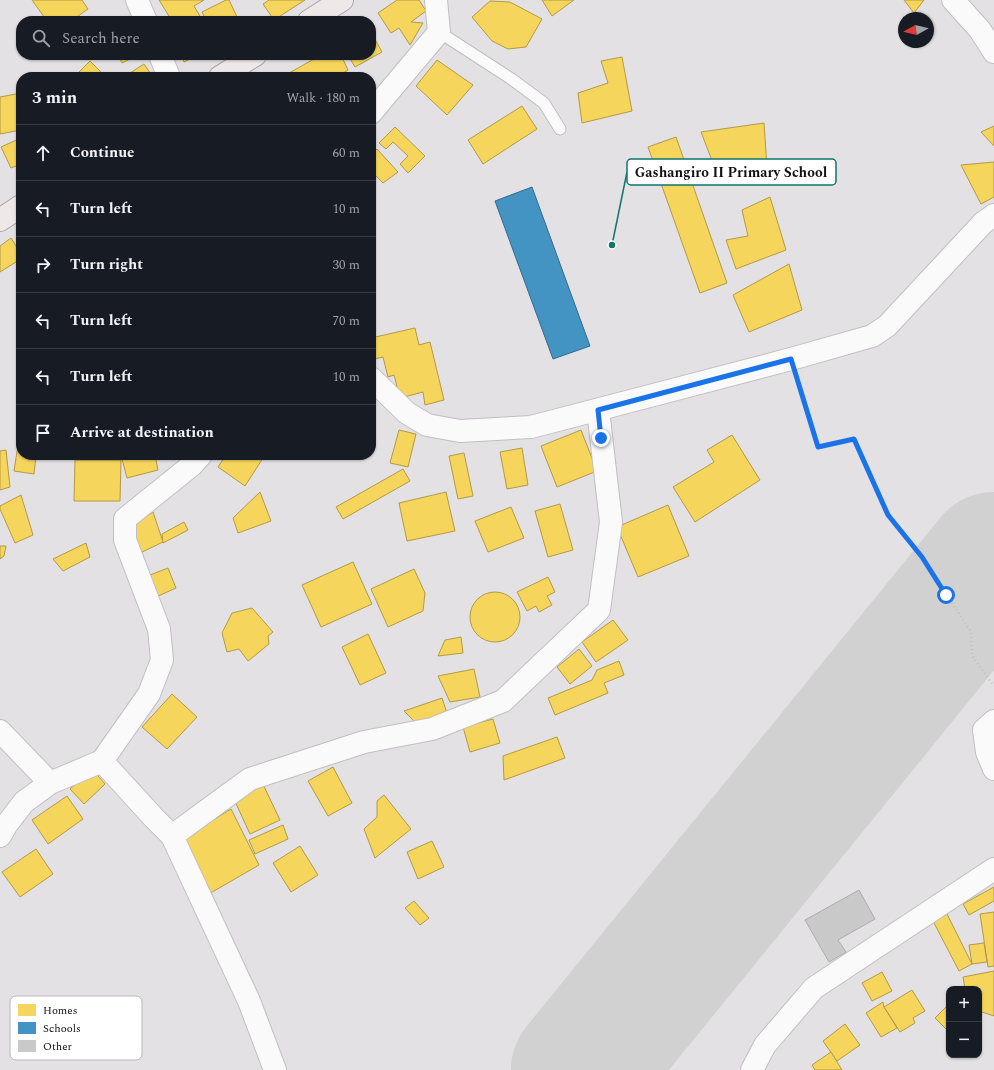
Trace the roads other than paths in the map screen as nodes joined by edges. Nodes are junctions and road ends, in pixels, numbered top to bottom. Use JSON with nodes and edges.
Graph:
{"nodes":[{"id":1,"x":137,"y":0,"type":"edge"},
{"id":2,"x":342,"y":0,"type":"edge"},
{"id":3,"x":436,"y":0,"type":"edge"},
{"id":4,"x":953,"y":0,"type":"edge"},
{"id":5,"x":144,"y":16,"type":"edge"},
{"id":6,"x":317,"y":16,"type":"edge"},
{"id":7,"x":439,"y":32,"type":"junction"},
{"id":8,"x":994,"y":52,"type":"edge"},
{"id":9,"x":162,"y":60,"type":"edge"},
{"id":10,"x":247,"y":60,"type":"edge"},
{"id":11,"x":167,"y":72,"type":"edge"},
{"id":12,"x":228,"y":72,"type":"edge"},
{"id":13,"x":376,"y":107,"type":"edge"},
{"id":14,"x":560,"y":129,"type":"dead end"},
{"id":15,"x":16,"y":209,"type":"edge"},
{"id":16,"x":994,"y":215,"type":"edge"},
{"id":17,"x":0,"y":220,"type":"edge"},
{"id":18,"x":376,"y":383,"type":"edge"},
{"id":19,"x":598,"y":410,"type":"junction"},
{"id":20,"x":196,"y":460,"type":"edge"},
{"id":21,"x":994,"y":721,"type":"edge"},
{"id":22,"x":0,"y":731,"type":"edge"},
{"id":23,"x":102,"y":761,"type":"junction"},
{"id":24,"x":994,"y":768,"type":"edge"},
{"id":25,"x":50,"y":783,"type":"junction"},
{"id":26,"x":0,"y":836,"type":"edge"},
{"id":27,"x":172,"y":836,"type":"junction"},
{"id":28,"x":994,"y":869,"type":"edge"},
{"id":29,"x":275,"y":1070,"type":"edge"},
{"id":30,"x":752,"y":1070,"type":"edge"}],
"edges":[{"from":1,"to":5,"type":"street"},
{"from":2,"to":6,"type":"main road"},
{"from":3,"to":7,"type":"street"},
{"from":4,"to":8,"type":"street"},
{"from":7,"to":13,"type":"street"},
{"from":7,"to":14,"type":"lane"},
{"from":9,"to":11,"type":"street"},
{"from":10,"to":12,"type":"main road"},
{"from":15,"to":17,"type":"main road"},
{"from":16,"to":19,"type":"street"},
{"from":18,"to":19,"type":"street"},
{"from":19,"to":27,"type":"street"},
{"from":20,"to":23,"type":"street"},
{"from":21,"to":24,"type":"street"},
{"from":22,"to":25,"type":"street"},
{"from":23,"to":25,"type":"street"},
{"from":23,"to":27,"type":"street"},
{"from":25,"to":26,"type":"street"},
{"from":27,"to":29,"type":"street"},
{"from":28,"to":30,"type":"street"}]}
